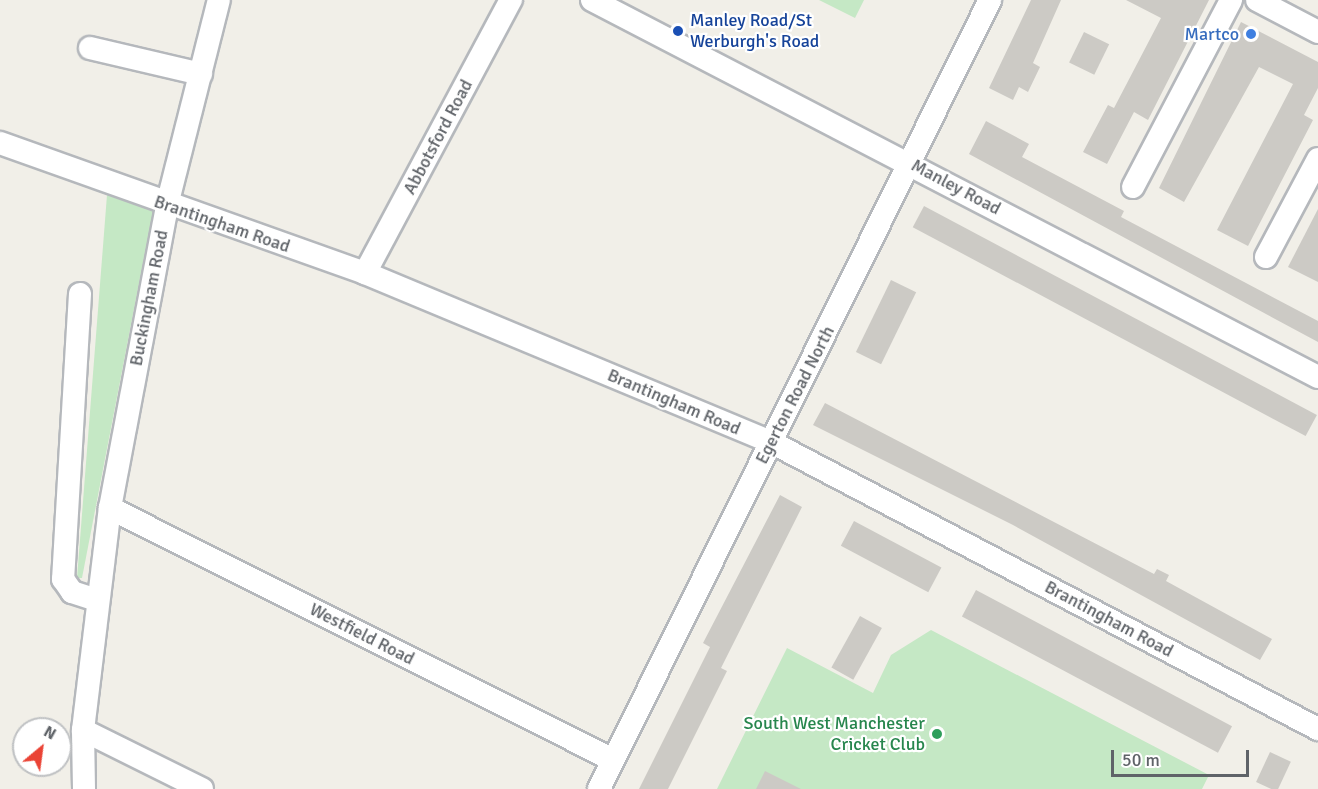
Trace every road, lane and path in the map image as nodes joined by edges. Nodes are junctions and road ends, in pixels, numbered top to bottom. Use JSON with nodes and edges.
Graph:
{"nodes":[{"id":1,"x":219,"y":0,"type":"edge"},
{"id":2,"x":511,"y":0,"type":"edge"},
{"id":3,"x":592,"y":0,"type":"edge"},
{"id":4,"x":990,"y":0,"type":"edge"},
{"id":5,"x":1232,"y":0,"type":"edge"},
{"id":6,"x":1257,"y":0,"type":"edge"},
{"id":7,"x":1318,"y":32,"type":"edge"},
{"id":8,"x":90,"y":48,"type":"dead end"},
{"id":9,"x":201,"y":74,"type":"junction"},
{"id":10,"x":0,"y":143,"type":"edge"},
{"id":11,"x":1318,"y":159,"type":"edge"},
{"id":12,"x":911,"y":163,"type":"junction"},
{"id":13,"x":1133,"y":187,"type":"dead end"},
{"id":14,"x":167,"y":205,"type":"junction"},
{"id":15,"x":1266,"y":257,"type":"dead end"},
{"id":16,"x":365,"y":273,"type":"junction"},
{"id":17,"x":80,"y":294,"type":"dead end"},
{"id":18,"x":1318,"y":377,"type":"edge"},
{"id":19,"x":771,"y":442,"type":"junction"},
{"id":20,"x":110,"y":508,"type":"junction"},
{"id":21,"x":97,"y":600,"type":"junction"},
{"id":22,"x":1318,"y":729,"type":"edge"},
{"id":23,"x":83,"y":730,"type":"junction"},
{"id":24,"x":613,"y":760,"type":"junction"},
{"id":25,"x":84,"y":789,"type":"edge"},
{"id":26,"x":202,"y":789,"type":"edge"},
{"id":27,"x":598,"y":789,"type":"edge"}],
"edges":[{"from":1,"to":9,"type":"street","name":"Buckingham Road"},
{"from":2,"to":16,"type":"street","name":"Abbotsford Road"},
{"from":3,"to":12,"type":"street","name":"Manley Road"},
{"from":4,"to":12,"type":"street","name":"Egerton Road North"},
{"from":5,"to":13,"type":"street"},
{"from":6,"to":7,"type":"street"},
{"from":8,"to":9,"type":"street"},
{"from":9,"to":14,"type":"street","name":"Buckingham Road"},
{"from":10,"to":14,"type":"street","name":"Brantingham Road"},
{"from":11,"to":15,"type":"street"},
{"from":12,"to":18,"type":"street","name":"Manley Road"},
{"from":12,"to":19,"type":"street","name":"Egerton Road North"},
{"from":14,"to":16,"type":"street","name":"Brantingham Road"},
{"from":14,"to":20,"type":"street","name":"Buckingham Road"},
{"from":16,"to":19,"type":"street","name":"Brantingham Road"},
{"from":17,"to":21,"type":"street"},
{"from":19,"to":22,"type":"street","name":"Brantingham Road"},
{"from":19,"to":24,"type":"street","name":"Egerton Road North"},
{"from":20,"to":21,"type":"street","name":"Buckingham Road"},
{"from":20,"to":24,"type":"street","name":"Westfield Road"},
{"from":21,"to":23,"type":"street","name":"Buckingham Road"},
{"from":23,"to":25,"type":"street","name":"Buckingham Road"},
{"from":23,"to":26,"type":"street"},
{"from":24,"to":27,"type":"street","name":"Egerton Road North"}]}
